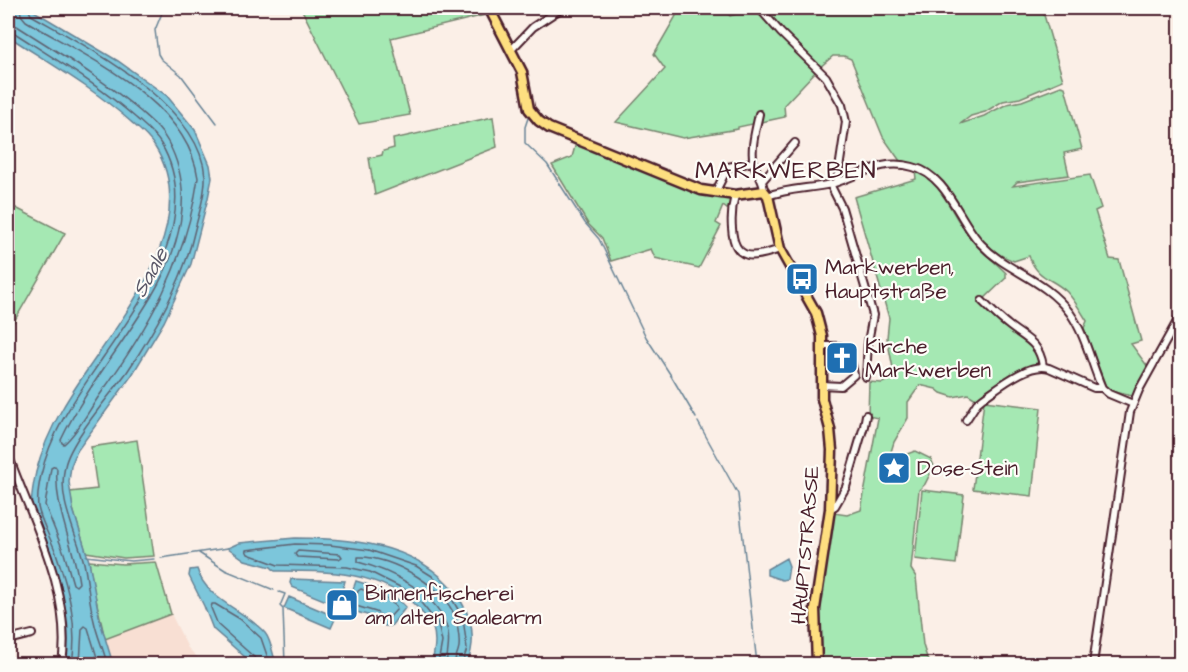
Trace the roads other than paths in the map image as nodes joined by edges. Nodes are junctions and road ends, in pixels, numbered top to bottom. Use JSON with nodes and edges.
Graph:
{"nodes":[{"id":1,"x":489,"y":8,"type":"edge"},
{"id":2,"x":562,"y":8,"type":"edge"},
{"id":3,"x":759,"y":8,"type":"edge"},
{"id":4,"x":512,"y":49,"type":"junction"},
{"id":5,"x":759,"y":114,"type":"dead end"},
{"id":6,"x":795,"y":143,"type":"dead end"},
{"id":7,"x":753,"y":162,"type":"junction"},
{"id":8,"x":762,"y":181,"type":"junction"},
{"id":9,"x":834,"y":183,"type":"junction"},
{"id":10,"x":715,"y":193,"type":"junction"},
{"id":11,"x":766,"y":194,"type":"junction"},
{"id":12,"x":735,"y":195,"type":"junction"},
{"id":13,"x":780,"y":249,"type":"junction"},
{"id":14,"x":982,"y":301,"type":"dead end"},
{"id":15,"x":1180,"y":316,"type":"edge"},
{"id":16,"x":823,"y":346,"type":"junction"},
{"id":17,"x":866,"y":366,"type":"junction"},
{"id":18,"x":1043,"y":366,"type":"junction"},
{"id":19,"x":853,"y":367,"type":"junction"},
{"id":20,"x":866,"y":377,"type":"dead end"},
{"id":21,"x":821,"y":385,"type":"junction"},
{"id":22,"x":1102,"y":388,"type":"junction"},
{"id":23,"x":1133,"y":404,"type":"junction"},
{"id":24,"x":866,"y":415,"type":"dead end"},
{"id":25,"x":966,"y":420,"type":"dead end"},
{"id":26,"x":8,"y":458,"type":"edge"},
{"id":27,"x":830,"y":509,"type":"junction"},
{"id":28,"x":32,"y":634,"type":"dead end"},
{"id":29,"x":8,"y":640,"type":"edge"},
{"id":30,"x":62,"y":664,"type":"edge"},
{"id":31,"x":817,"y":664,"type":"edge"},
{"id":32,"x":1093,"y":664,"type":"edge"}],
"edges":[{"from":1,"to":4,"type":"main road"},
{"from":2,"to":4,"type":"street"},
{"from":3,"to":9,"type":"street"},
{"from":4,"to":10,"type":"main road"},
{"from":5,"to":7,"type":"street"},
{"from":6,"to":8,"type":"street"},
{"from":7,"to":8,"type":"street"},
{"from":7,"to":10,"type":"street"},
{"from":8,"to":11,"type":"street"},
{"from":9,"to":11,"type":"street"},
{"from":9,"to":17,"type":"street"},
{"from":9,"to":22,"type":"street"},
{"from":10,"to":12,"type":"main road"},
{"from":11,"to":12,"type":"main road"},
{"from":11,"to":13,"type":"main road","name":"HAUPTSTRASSE"},
{"from":12,"to":13,"type":"street"},
{"from":13,"to":16,"type":"main road","name":"HAUPTSTRASSE"},
{"from":14,"to":18,"type":"street"},
{"from":15,"to":23,"type":"street"},
{"from":16,"to":19,"type":"street"},
{"from":16,"to":21,"type":"main road","name":"HAUPTSTRASSE"},
{"from":17,"to":19,"type":"street"},
{"from":17,"to":20,"type":"street"},
{"from":18,"to":22,"type":"street"},
{"from":18,"to":25,"type":"street"},
{"from":19,"to":21,"type":"street"},
{"from":21,"to":27,"type":"main road","name":"HAUPTSTRASSE"},
{"from":22,"to":23,"type":"street"},
{"from":23,"to":32,"type":"street"},
{"from":24,"to":27,"type":"street"},
{"from":26,"to":30,"type":"street"},
{"from":27,"to":31,"type":"main road","name":"HAUPTSTRASSE"},
{"from":28,"to":29,"type":"street"}]}
